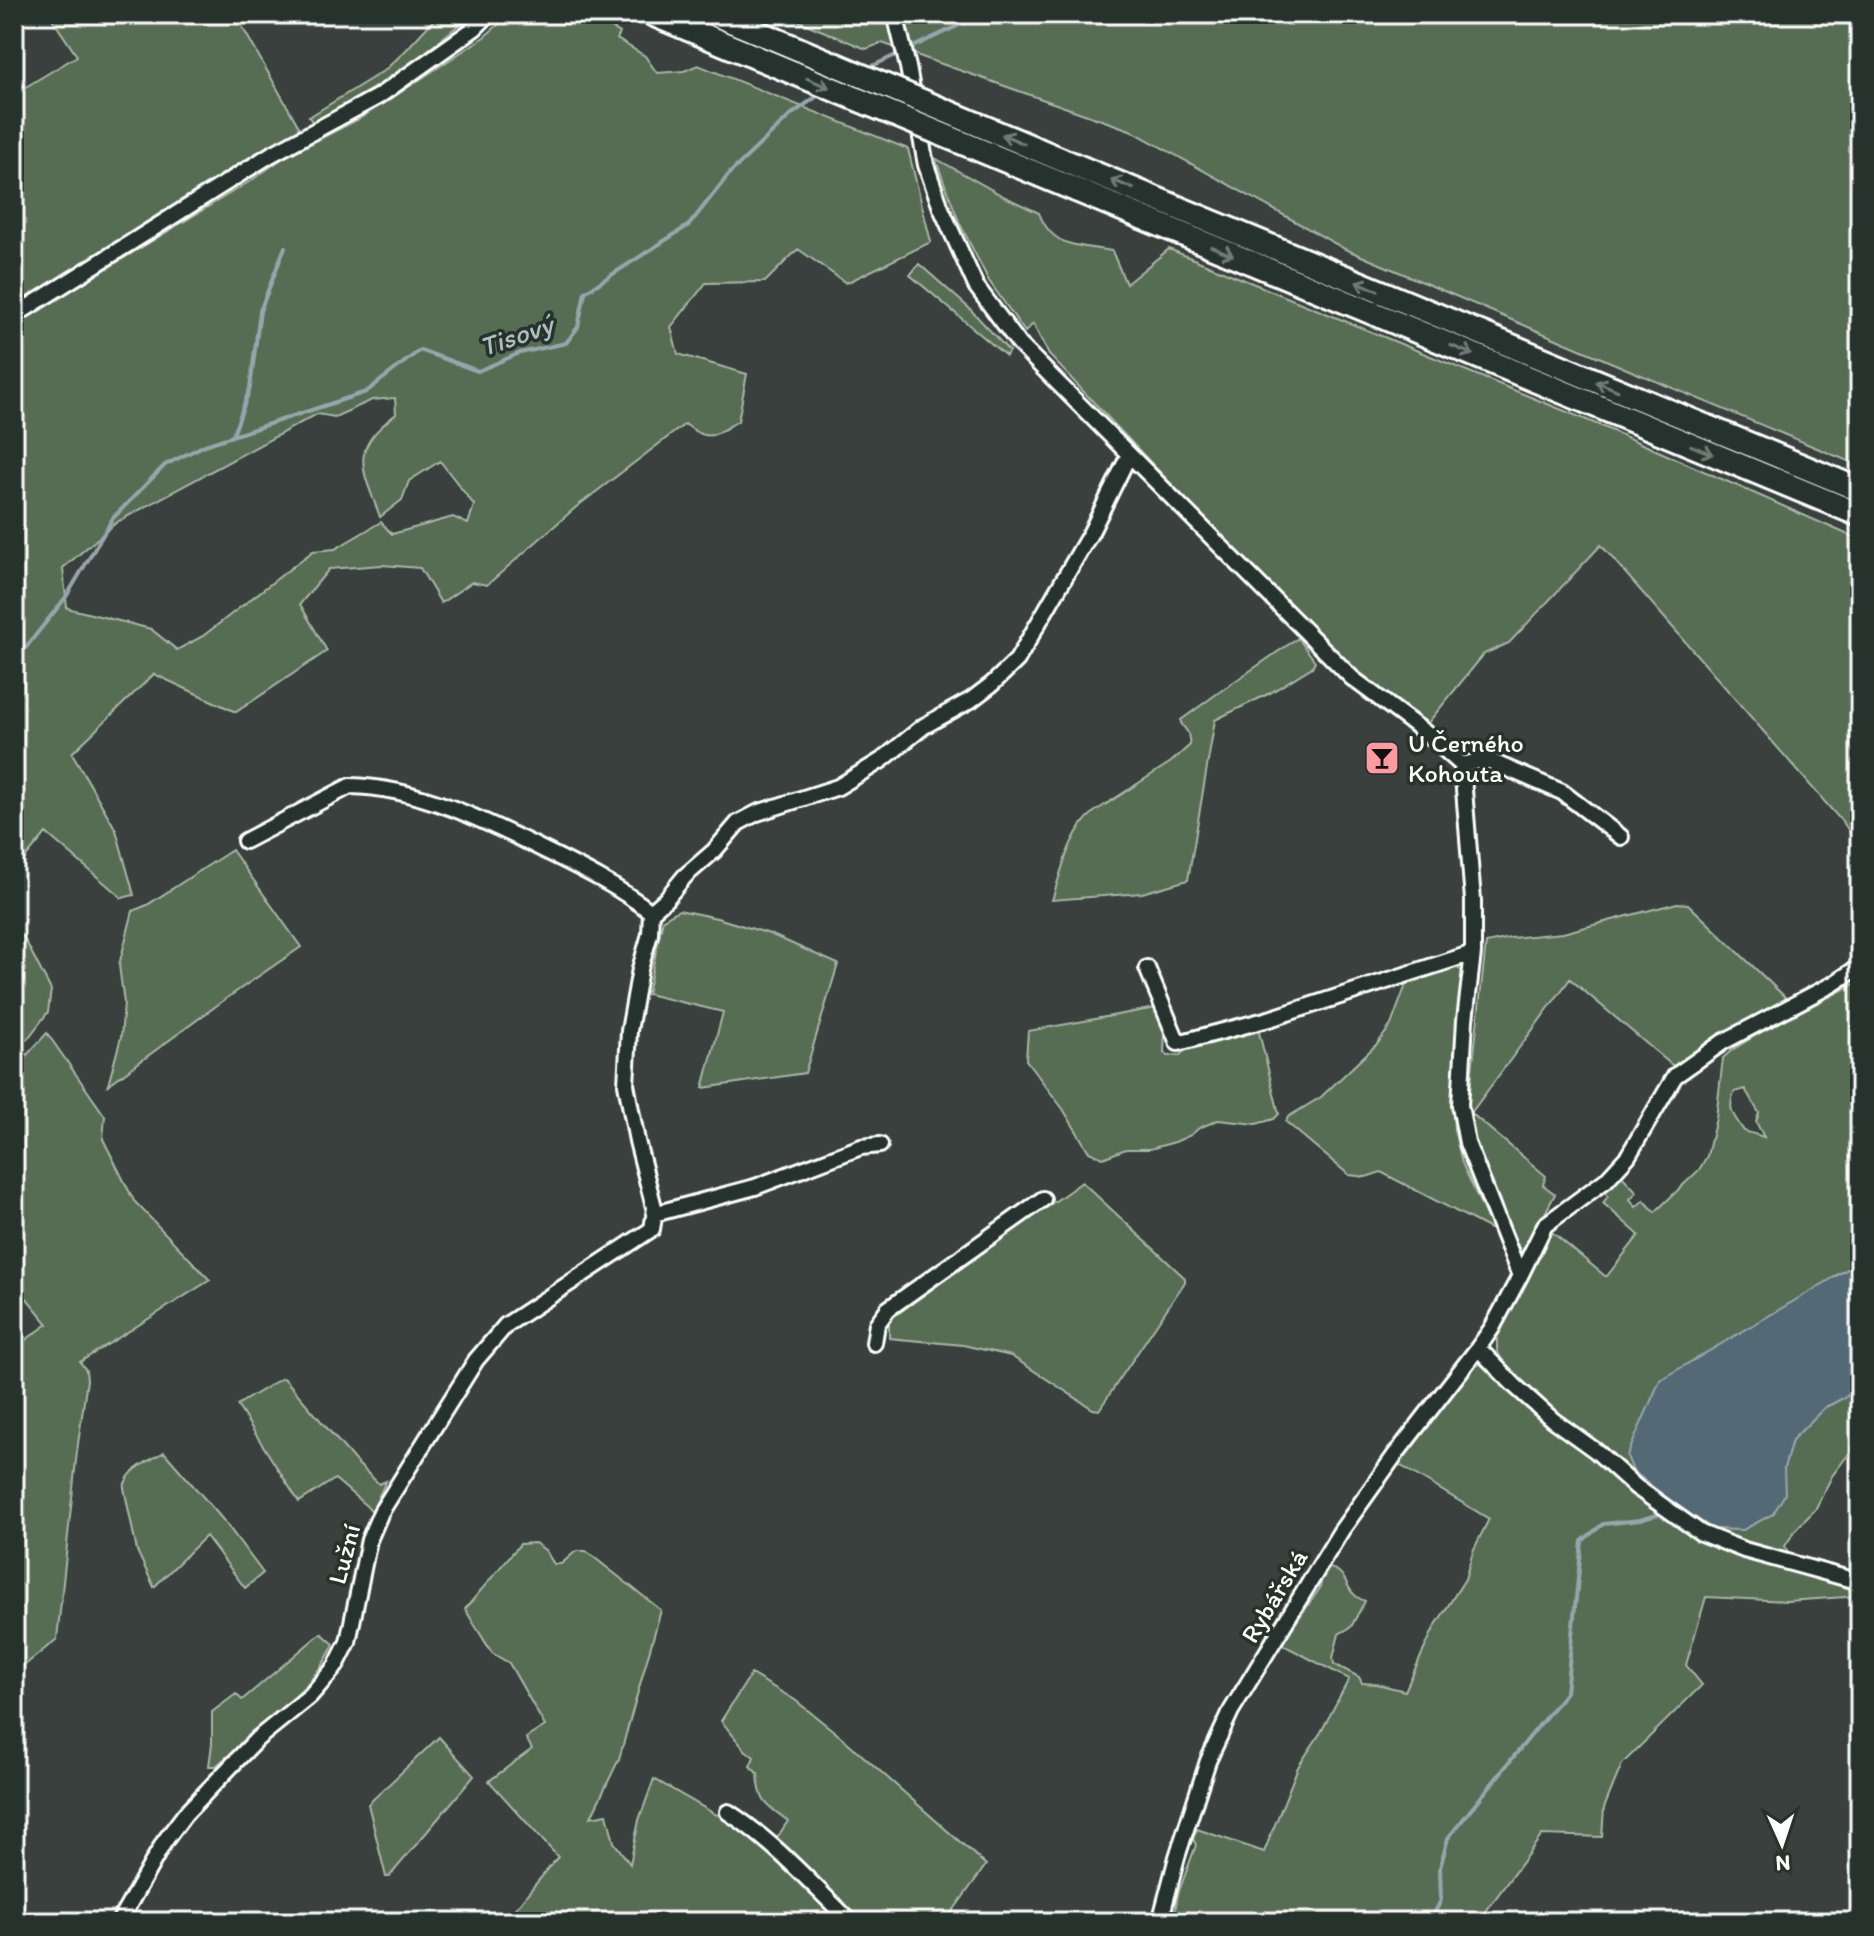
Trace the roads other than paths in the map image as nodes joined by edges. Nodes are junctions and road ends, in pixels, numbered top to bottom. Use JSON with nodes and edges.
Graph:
{"nodes":[{"id":1,"x":489,"y":14,"type":"edge"},
{"id":2,"x":652,"y":14,"type":"edge"},
{"id":3,"x":714,"y":14,"type":"edge"},
{"id":4,"x":895,"y":14,"type":"edge"},
{"id":5,"x":14,"y":316,"type":"edge"},
{"id":6,"x":1129,"y":455,"type":"junction"},
{"id":7,"x":1860,"y":490,"type":"edge"},
{"id":8,"x":1860,"y":515,"type":"edge"},
{"id":9,"x":1462,"y":765,"type":"junction"},
{"id":10,"x":1621,"y":837,"type":"dead end"},
{"id":11,"x":245,"y":841,"type":"dead end"},
{"id":12,"x":651,"y":912,"type":"junction"},
{"id":13,"x":1473,"y":953,"type":"junction"},
{"id":14,"x":1860,"y":966,"type":"edge"},
{"id":15,"x":1147,"y":968,"type":"dead end"},
{"id":16,"x":880,"y":1145,"type":"dead end"},
{"id":17,"x":1043,"y":1199,"type":"dead end"},
{"id":18,"x":654,"y":1214,"type":"junction"},
{"id":19,"x":1520,"y":1276,"type":"junction"},
{"id":20,"x":874,"y":1343,"type":"dead end"},
{"id":21,"x":1478,"y":1348,"type":"junction"},
{"id":22,"x":1860,"y":1582,"type":"edge"},
{"id":23,"x":728,"y":1812,"type":"dead end"},
{"id":24,"x":119,"y":1922,"type":"edge"},
{"id":25,"x":851,"y":1922,"type":"edge"},
{"id":26,"x":1160,"y":1922,"type":"edge"}],
"edges":[{"from":1,"to":5,"type":"street"},
{"from":2,"to":8,"type":"highway","one_way":true,"bridge":true},
{"from":7,"to":3,"type":"highway","one_way":true,"bridge":true},
{"from":4,"to":6,"type":"street"},
{"from":6,"to":9,"type":"street"},
{"from":6,"to":12,"type":"street"},
{"from":9,"to":10,"type":"street"},
{"from":9,"to":13,"type":"street"},
{"from":11,"to":12,"type":"street"},
{"from":12,"to":18,"type":"street"},
{"from":13,"to":15,"type":"street"},
{"from":13,"to":19,"type":"street"},
{"from":14,"to":19,"type":"street","name":"Rybářská"},
{"from":16,"to":18,"type":"street"},
{"from":17,"to":20,"type":"street"},
{"from":18,"to":24,"type":"street","name":"Lužní"},
{"from":19,"to":21,"type":"street","name":"Rybářská"},
{"from":21,"to":22,"type":"street"},
{"from":21,"to":26,"type":"street","name":"Rybářská"},
{"from":23,"to":25,"type":"street"}]}
